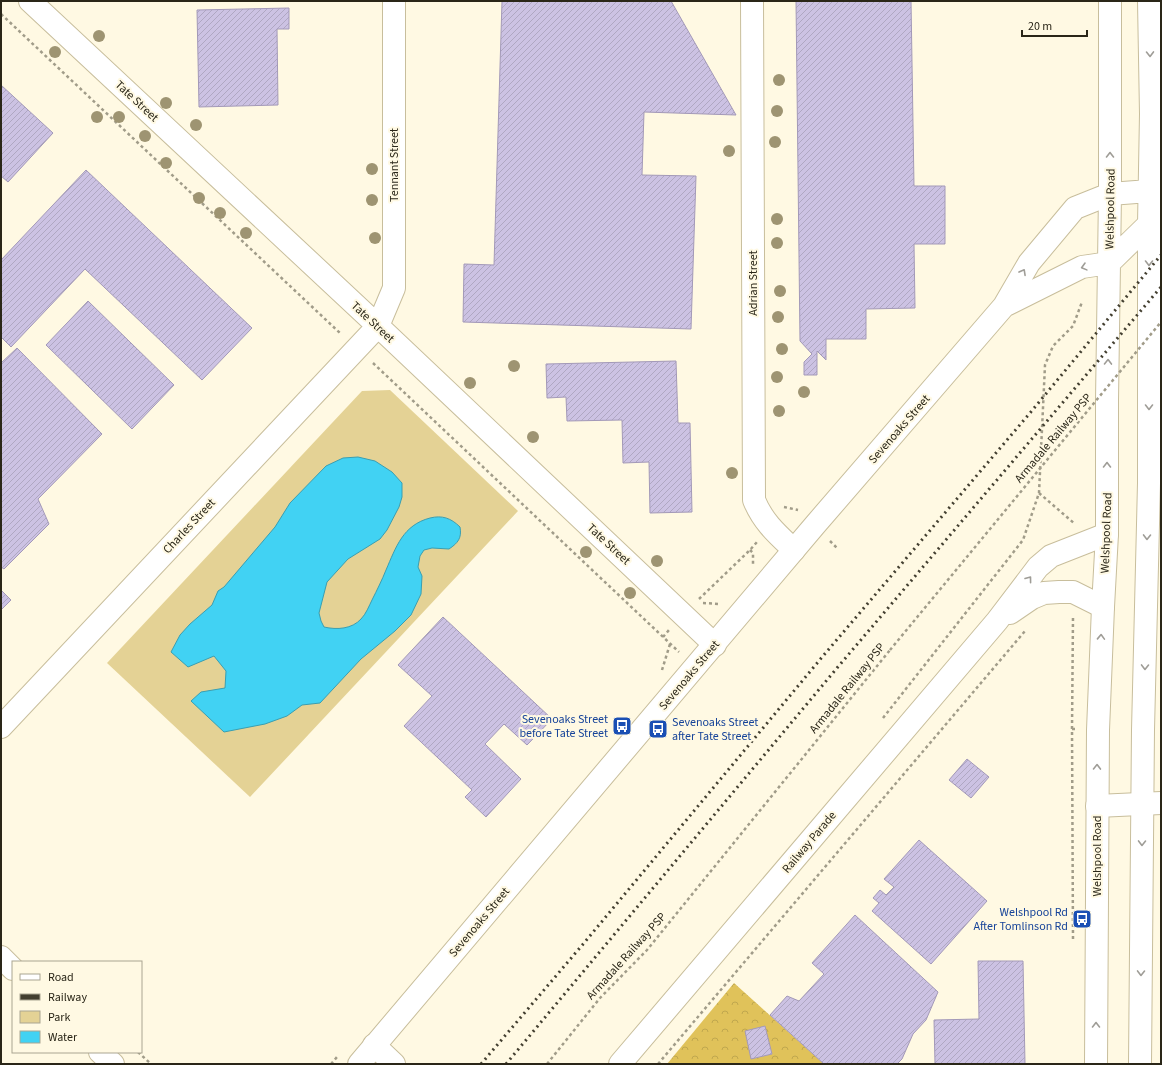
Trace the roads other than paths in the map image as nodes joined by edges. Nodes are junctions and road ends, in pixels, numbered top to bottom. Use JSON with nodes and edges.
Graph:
{"nodes":[{"id":1,"x":30,"y":1,"type":"edge"},
{"id":2,"x":394,"y":1,"type":"edge"},
{"id":3,"x":752,"y":1,"type":"edge"},
{"id":4,"x":1110,"y":1,"type":"edge"},
{"id":5,"x":1149,"y":1,"type":"edge"},
{"id":6,"x":1161,"y":166,"type":"edge"},
{"id":7,"x":1149,"y":191,"type":"junction"},
{"id":8,"x":1110,"y":194,"type":"junction"},
{"id":9,"x":1149,"y":224,"type":"junction"},
{"id":10,"x":1109,"y":263,"type":"junction"},
{"id":11,"x":1004,"y":306,"type":"junction"},
{"id":12,"x":378,"y":326,"type":"junction"},
{"id":13,"x":1155,"y":373,"type":"edge"},
{"id":14,"x":1161,"y":464,"type":"edge"},
{"id":15,"x":1149,"y":484,"type":"junction"},
{"id":16,"x":1107,"y":534,"type":"junction"},
{"id":17,"x":794,"y":550,"type":"junction"},
{"id":18,"x":1103,"y":607,"type":"junction"},
{"id":19,"x":997,"y":621,"type":"junction"},
{"id":20,"x":715,"y":645,"type":"junction"},
{"id":21,"x":1,"y":727,"type":"edge"},
{"id":22,"x":1152,"y":803,"type":"edge"},
{"id":23,"x":1097,"y":806,"type":"junction"},
{"id":24,"x":1,"y":957,"type":"edge"},
{"id":25,"x":12,"y":968,"type":"edge"},
{"id":26,"x":374,"y":1045,"type":"junction"},
{"id":27,"x":101,"y":1053,"type":"edge"},
{"id":28,"x":113,"y":1064,"type":"edge"},
{"id":29,"x":359,"y":1064,"type":"edge"},
{"id":30,"x":394,"y":1064,"type":"edge"},
{"id":31,"x":620,"y":1064,"type":"edge"},
{"id":32,"x":1096,"y":1064,"type":"edge"},
{"id":33,"x":1140,"y":1064,"type":"edge"}],
"edges":[{"from":1,"to":12,"type":"main road","name":"Tate Street"},
{"from":2,"to":12,"type":"main road","name":"Tennant Street"},
{"from":3,"to":17,"type":"main road","name":"Adrian Street"},
{"from":8,"to":4,"type":"main road","name":"Welshpool Road","one_way":true},
{"from":5,"to":7,"type":"main road","one_way":true},
{"from":6,"to":7,"type":"main road"},
{"from":7,"to":8,"type":"main road","name":"Sevenoaks Street"},
{"from":7,"to":9,"type":"main road"},
{"from":8,"to":10,"type":"main road","name":"Welshpool Road"},
{"from":11,"to":8,"type":"main road","name":"Sevenoaks Street","one_way":true},
{"from":9,"to":10,"type":"main road"},
{"from":9,"to":13,"type":"main road","one_way":true},
{"from":10,"to":11,"type":"main road","name":"Sevenoaks Street","one_way":true},
{"from":16,"to":10,"type":"main road","name":"Welshpool Road","one_way":true},
{"from":11,"to":17,"type":"main road","name":"Sevenoaks Street"},
{"from":12,"to":20,"type":"main road","name":"Tate Street"},
{"from":12,"to":21,"type":"main road","name":"Charles Street"},
{"from":13,"to":15,"type":"main road","one_way":true},
{"from":14,"to":15,"type":"main road"},
{"from":15,"to":22,"type":"main road","one_way":true},
{"from":16,"to":18,"type":"main road","name":"Welshpool Road"},
{"from":19,"to":16,"type":"main road","name":"Railway Parade","one_way":true},
{"from":17,"to":20,"type":"main road","name":"Sevenoaks Street"},
{"from":18,"to":19,"type":"main road","name":"Railway Parade"},
{"from":23,"to":18,"type":"main road","name":"Welshpool Road","one_way":true},
{"from":19,"to":31,"type":"main road","name":"Railway Parade"},
{"from":20,"to":26,"type":"main road","name":"Sevenoaks Street"},
{"from":22,"to":23,"type":"main road"},
{"from":22,"to":33,"type":"main road","one_way":true},
{"from":32,"to":23,"type":"main road","name":"Welshpool Road","one_way":true},
{"from":24,"to":25,"type":"main road"},
{"from":26,"to":29,"type":"main road","name":"Sevenoaks Street"},
{"from":26,"to":30,"type":"main road"},
{"from":27,"to":28,"type":"main road"}]}
